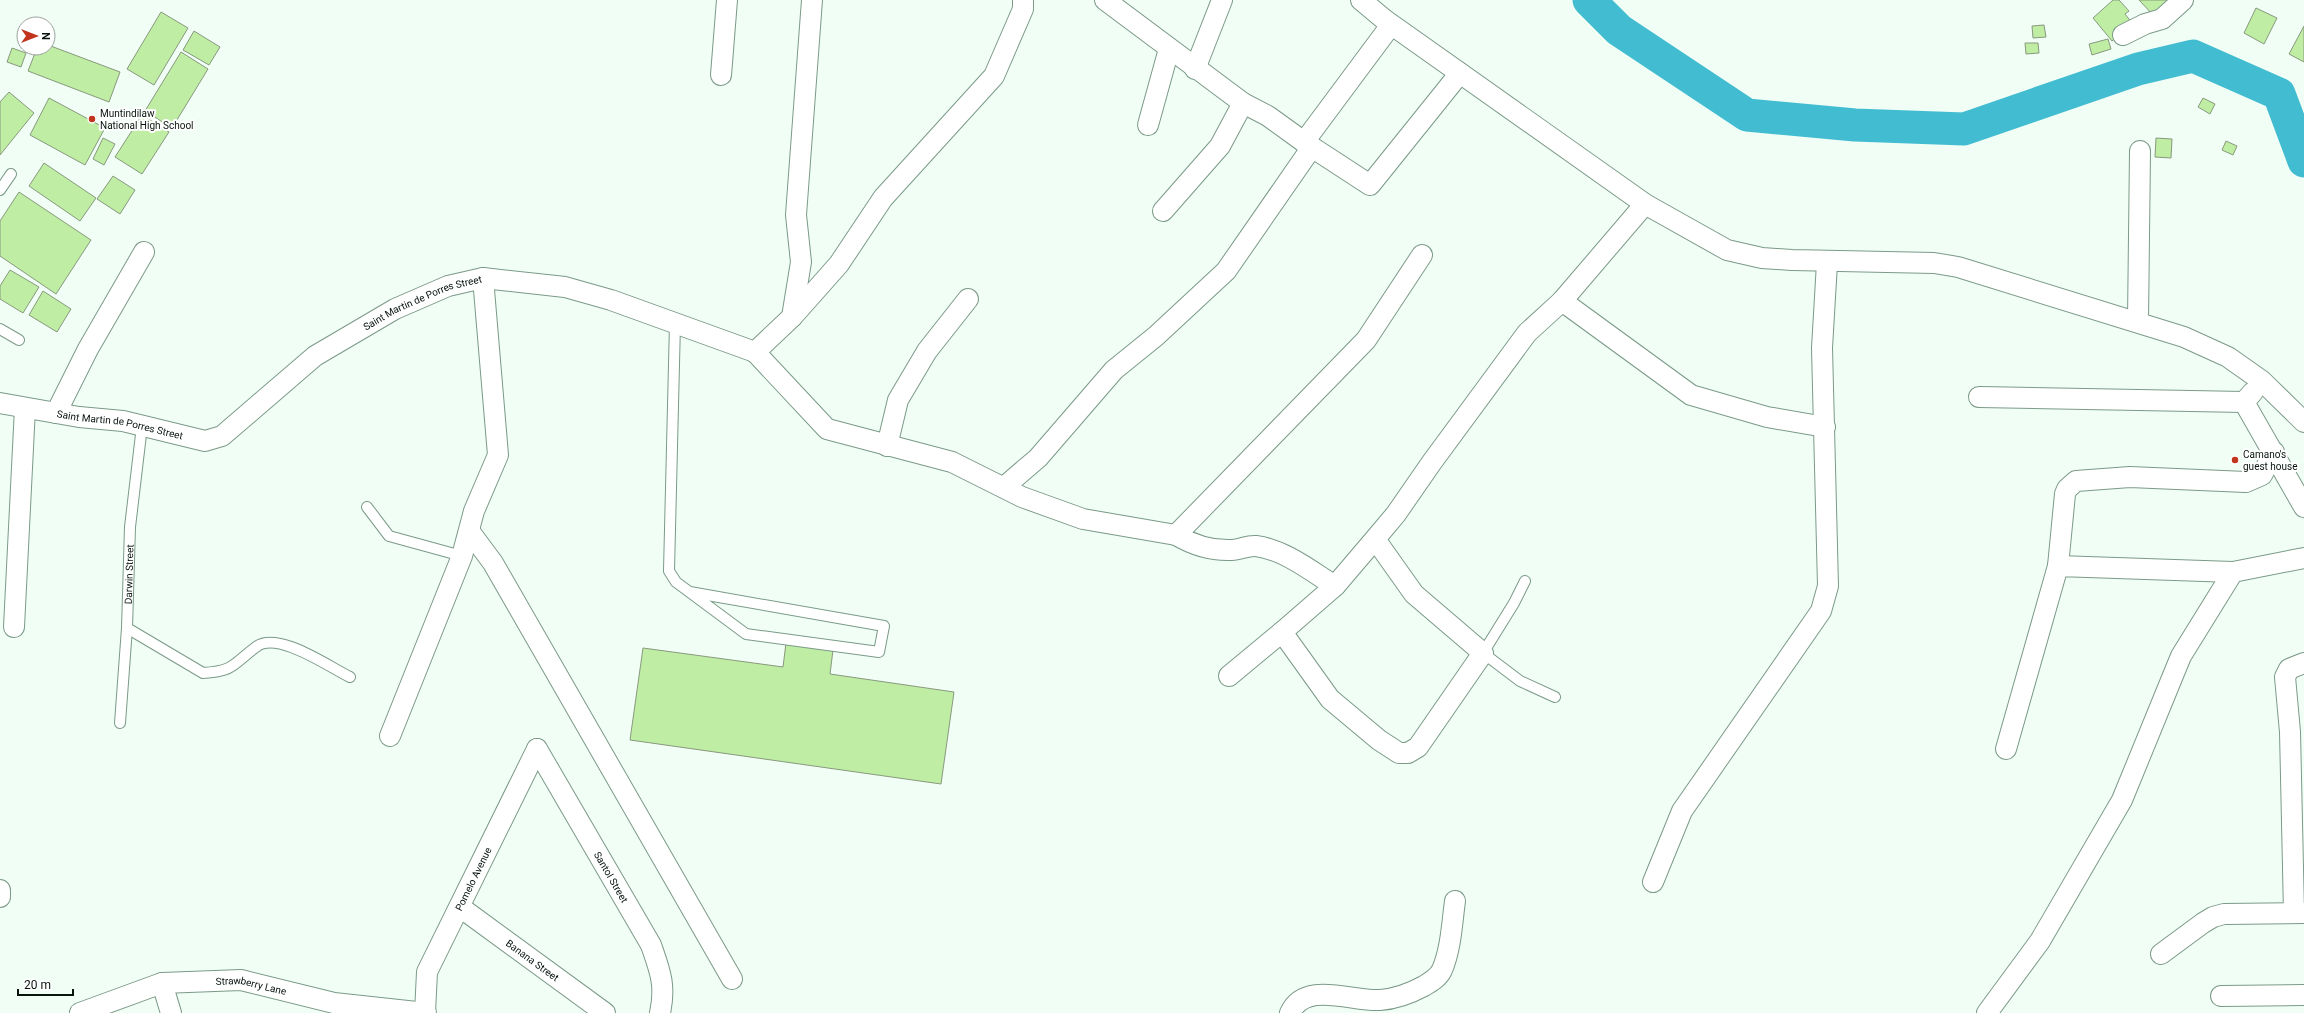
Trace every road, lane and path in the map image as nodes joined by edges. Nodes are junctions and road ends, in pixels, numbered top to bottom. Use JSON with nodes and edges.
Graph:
{"nodes":[{"id":1,"x":727,"y":0,"type":"edge"},
{"id":2,"x":812,"y":0,"type":"edge"},
{"id":3,"x":1023,"y":0,"type":"edge"},
{"id":4,"x":1105,"y":0,"type":"edge"},
{"id":5,"x":1222,"y":0,"type":"edge"},
{"id":6,"x":1361,"y":0,"type":"edge"},
{"id":7,"x":2183,"y":0,"type":"edge"},
{"id":8,"x":1391,"y":24,"type":"junction"},
{"id":9,"x":2123,"y":35,"type":"dead end"},
{"id":10,"x":1169,"y":49,"type":"junction"},
{"id":11,"x":1195,"y":69,"type":"junction"},
{"id":12,"x":1460,"y":73,"type":"junction"},
{"id":13,"x":721,"y":75,"type":"dead end"},
{"id":14,"x":1243,"y":103,"type":"junction"},
{"id":15,"x":1148,"y":125,"type":"dead end"},
{"id":16,"x":1308,"y":144,"type":"junction"},
{"id":17,"x":2140,"y":151,"type":"dead end"},
{"id":18,"x":11,"y":174,"type":"dead end"},
{"id":19,"x":0,"y":190,"type":"edge"},
{"id":20,"x":1645,"y":204,"type":"junction"},
{"id":21,"x":1163,"y":211,"type":"dead end"},
{"id":22,"x":144,"y":252,"type":"dead end"},
{"id":23,"x":1422,"y":255,"type":"dead end"},
{"id":24,"x":1827,"y":262,"type":"junction"},
{"id":25,"x":484,"y":278,"type":"junction"},
{"id":26,"x":968,"y":299,"type":"dead end"},
{"id":27,"x":1562,"y":301,"type":"junction"},
{"id":28,"x":792,"y":317,"type":"junction"},
{"id":29,"x":2138,"y":321,"type":"junction"},
{"id":30,"x":675,"y":323,"type":"junction"},
{"id":31,"x":0,"y":329,"type":"edge"},
{"id":32,"x":19,"y":340,"type":"dead end"},
{"id":33,"x":755,"y":352,"type":"junction"},
{"id":34,"x":2262,"y":381,"type":"junction"},
{"id":35,"x":1980,"y":397,"type":"dead end"},
{"id":36,"x":2244,"y":402,"type":"junction"},
{"id":37,"x":0,"y":403,"type":"edge"},
{"id":38,"x":25,"y":408,"type":"junction"},
{"id":39,"x":56,"y":413,"type":"junction"},
{"id":40,"x":2304,"y":422,"type":"edge"},
{"id":41,"x":142,"y":426,"type":"junction"},
{"id":42,"x":1825,"y":427,"type":"junction"},
{"id":43,"x":887,"y":446,"type":"junction"},
{"id":44,"x":2274,"y":452,"type":"junction"},
{"id":45,"x":1004,"y":487,"type":"junction"},
{"id":46,"x":367,"y":507,"type":"dead end"},
{"id":47,"x":2304,"y":507,"type":"edge"},
{"id":48,"x":470,"y":532,"type":"junction"},
{"id":49,"x":1176,"y":535,"type":"junction"},
{"id":50,"x":1375,"y":539,"type":"junction"},
{"id":51,"x":462,"y":556,"type":"junction"},
{"id":52,"x":2304,"y":558,"type":"edge"},
{"id":53,"x":2058,"y":566,"type":"junction"},
{"id":54,"x":2233,"y":572,"type":"junction"},
{"id":55,"x":1525,"y":581,"type":"dead end"},
{"id":56,"x":1335,"y":586,"type":"junction"},
{"id":57,"x":690,"y":592,"type":"junction"},
{"id":58,"x":14,"y":627,"type":"dead end"},
{"id":59,"x":126,"y":628,"type":"junction"},
{"id":60,"x":1282,"y":632,"type":"junction"},
{"id":61,"x":1483,"y":653,"type":"junction"},
{"id":62,"x":2304,"y":663,"type":"edge"},
{"id":63,"x":1229,"y":676,"type":"dead end"},
{"id":64,"x":350,"y":678,"type":"dead end"},
{"id":65,"x":1555,"y":697,"type":"dead end"},
{"id":66,"x":120,"y":723,"type":"dead end"},
{"id":67,"x":390,"y":736,"type":"dead end"},
{"id":68,"x":537,"y":749,"type":"joint"},
{"id":69,"x":2006,"y":749,"type":"dead end"},
{"id":70,"x":1653,"y":882,"type":"dead end"},
{"id":71,"x":0,"y":890,"type":"edge"},
{"id":72,"x":0,"y":897,"type":"edge"},
{"id":73,"x":1455,"y":901,"type":"dead end"},
{"id":74,"x":460,"y":907,"type":"junction"},
{"id":75,"x":2299,"y":913,"type":"edge"},
{"id":76,"x":2161,"y":954,"type":"dead end"},
{"id":77,"x":732,"y":979,"type":"dead end"},
{"id":78,"x":162,"y":983,"type":"junction"},
{"id":79,"x":2304,"y":995,"type":"edge"},
{"id":80,"x":2221,"y":996,"type":"dead end"},
{"id":81,"x":334,"y":1008,"type":"edge"},
{"id":82,"x":1993,"y":1010,"type":"edge"},
{"id":83,"x":80,"y":1013,"type":"edge"},
{"id":84,"x":171,"y":1013,"type":"edge"},
{"id":85,"x":425,"y":1013,"type":"edge"},
{"id":86,"x":605,"y":1013,"type":"edge"},
{"id":87,"x":660,"y":1013,"type":"edge"},
{"id":88,"x":1290,"y":1013,"type":"edge"}],
"edges":[{"from":1,"to":13,"type":"street"},
{"from":2,"to":28,"type":"street"},
{"from":3,"to":28,"type":"street"},
{"from":4,"to":10,"type":"street"},
{"from":5,"to":11,"type":"street"},
{"from":6,"to":8,"type":"street"},
{"from":7,"to":9,"type":"street"},
{"from":8,"to":12,"type":"street"},
{"from":8,"to":16,"type":"street"},
{"from":10,"to":11,"type":"street"},
{"from":10,"to":15,"type":"street"},
{"from":11,"to":14,"type":"street"},
{"from":12,"to":16,"type":"street"},
{"from":12,"to":20,"type":"street"},
{"from":14,"to":16,"type":"street"},
{"from":14,"to":21,"type":"street"},
{"from":16,"to":45,"type":"street"},
{"from":17,"to":29,"type":"street"},
{"from":18,"to":19,"type":"lane"},
{"from":20,"to":24,"type":"street"},
{"from":20,"to":27,"type":"street"},
{"from":22,"to":39,"type":"street"},
{"from":23,"to":49,"type":"street"},
{"from":24,"to":29,"type":"street"},
{"from":24,"to":42,"type":"street"},
{"from":25,"to":30,"type":"street","name":"Saint Martin de Porres Street"},
{"from":25,"to":41,"type":"street","name":"Saint Martin de Porres Street"},
{"from":25,"to":48,"type":"street"},
{"from":26,"to":43,"type":"street"},
{"from":27,"to":42,"type":"street"},
{"from":27,"to":50,"type":"street"},
{"from":28,"to":33,"type":"street"},
{"from":29,"to":34,"type":"street"},
{"from":30,"to":33,"type":"street","name":"Saint Martin de Porres Street"},
{"from":30,"to":57,"type":"lane"},
{"from":31,"to":32,"type":"lane"},
{"from":33,"to":43,"type":"street"},
{"from":34,"to":36,"type":"street"},
{"from":34,"to":40,"type":"street"},
{"from":35,"to":36,"type":"street"},
{"from":36,"to":44,"type":"street"},
{"from":37,"to":38,"type":"street","name":"Saint Martin de Porres Street"},
{"from":38,"to":39,"type":"street","name":"Saint Martin de Porres Street"},
{"from":38,"to":58,"type":"street"},
{"from":39,"to":41,"type":"street","name":"Saint Martin de Porres Street"},
{"from":41,"to":59,"type":"lane","name":"Darwin Street"},
{"from":42,"to":70,"type":"street"},
{"from":43,"to":45,"type":"street"},
{"from":44,"to":47,"type":"street"},
{"from":44,"to":53,"type":"street"},
{"from":45,"to":49,"type":"street"},
{"from":46,"to":51,"type":"lane"},
{"from":48,"to":51,"type":"street"},
{"from":48,"to":77,"type":"street"},
{"from":49,"to":56,"type":"street"},
{"from":50,"to":56,"type":"street"},
{"from":50,"to":61,"type":"street"},
{"from":51,"to":67,"type":"street"},
{"from":52,"to":54,"type":"street"},
{"from":53,"to":54,"type":"street"},
{"from":53,"to":69,"type":"street"},
{"from":54,"to":82,"type":"street"},
{"from":55,"to":61,"type":"lane"},
{"from":56,"to":60,"type":"street"},
{"from":57,"to":57,"type":"lane"},
{"from":59,"to":64,"type":"lane"},
{"from":59,"to":66,"type":"lane","name":"Darwin Street"},
{"from":60,"to":61,"type":"street"},
{"from":60,"to":63,"type":"street"},
{"from":61,"to":65,"type":"lane"},
{"from":62,"to":75,"type":"street"},
{"from":68,"to":74,"type":"street","name":"Pomelo Avenue"},
{"from":68,"to":87,"type":"street","name":"Santol Street"},
{"from":71,"to":72,"type":"street"},
{"from":73,"to":88,"type":"street"},
{"from":74,"to":85,"type":"street","name":"Pomelo Avenue"},
{"from":74,"to":86,"type":"street","name":"Banana Street"},
{"from":75,"to":76,"type":"street"},
{"from":78,"to":81,"type":"street","name":"Strawberry Lane"},
{"from":78,"to":83,"type":"street","name":"Strawberry Lane"},
{"from":78,"to":84,"type":"street"},
{"from":79,"to":80,"type":"street"},
{"from":81,"to":85,"type":"street","name":"Strawberry Lane"}]}
